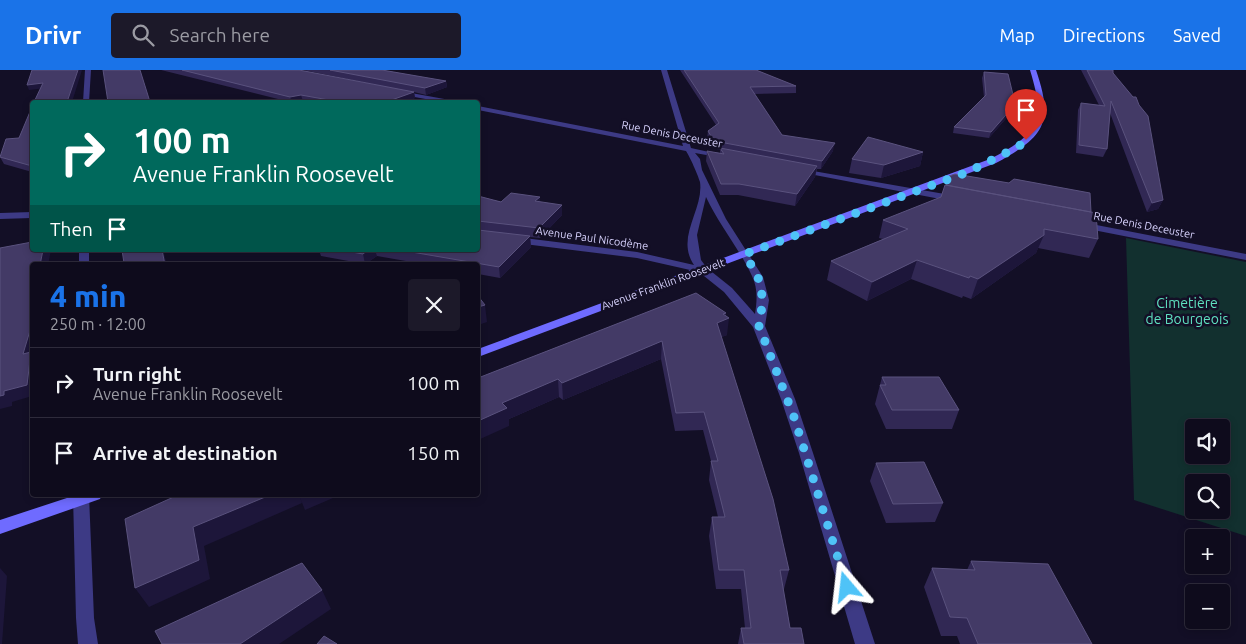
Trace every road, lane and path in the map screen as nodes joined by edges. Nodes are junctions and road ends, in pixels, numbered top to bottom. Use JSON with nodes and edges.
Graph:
{"nodes":[{"id":1,"x":88,"y":70,"type":"edge"},
{"id":2,"x":664,"y":70,"type":"edge"},
{"id":3,"x":1033,"y":70,"type":"edge"},
{"id":4,"x":392,"y":91,"type":"edge"},
{"id":5,"x":86,"y":100,"type":"edge"},
{"id":6,"x":439,"y":100,"type":"edge"},
{"id":7,"x":480,"y":108,"type":"edge"},
{"id":8,"x":688,"y":149,"type":"junction"},
{"id":9,"x":732,"y":158,"type":"edge"},
{"id":10,"x":787,"y":168,"type":"edge"},
{"id":11,"x":704,"y":180,"type":"junction"},
{"id":12,"x":916,"y":192,"type":"junction"},
{"id":13,"x":970,"y":202,"type":"edge"},
{"id":14,"x":0,"y":216,"type":"edge"},
{"id":15,"x":30,"y":216,"type":"edge"},
{"id":16,"x":1066,"y":222,"type":"edge"},
{"id":17,"x":506,"y":239,"type":"edge"},
{"id":18,"x":745,"y":254,"type":"junction"},
{"id":19,"x":1246,"y":257,"type":"edge"},
{"id":20,"x":703,"y":270,"type":"junction"},
{"id":21,"x":759,"y":326,"type":"junction"},
{"id":22,"x":480,"y":352,"type":"edge"},
{"id":23,"x":85,"y":497,"type":"edge"},
{"id":24,"x":0,"y":527,"type":"edge"},
{"id":25,"x":88,"y":644,"type":"edge"},
{"id":26,"x":865,"y":644,"type":"edge"}],
"edges":[{"from":1,"to":5,"type":"street"},
{"from":2,"to":8,"type":"street"},
{"from":3,"to":12,"type":"main road","name":"Avenue Franklin Roosevelt"},
{"from":4,"to":6,"type":"street"},
{"from":7,"to":8,"type":"street","name":"Rue Denis Deceuster"},
{"from":8,"to":9,"type":"street","name":"Rue Denis Deceuster"},
{"from":8,"to":11,"type":"street"},
{"from":10,"to":12,"type":"street"},
{"from":11,"to":18,"type":"street"},
{"from":11,"to":20,"type":"street"},
{"from":12,"to":13,"type":"street"},
{"from":12,"to":18,"type":"main road","name":"Avenue Franklin Roosevelt"},
{"from":14,"to":15,"type":"street"},
{"from":16,"to":19,"type":"street","name":"Rue Denis Deceuster"},
{"from":17,"to":20,"type":"street","name":"Avenue Paul Nicodème"},
{"from":18,"to":20,"type":"main road","name":"Avenue Franklin Roosevelt"},
{"from":18,"to":21,"type":"street"},
{"from":20,"to":21,"type":"street"},
{"from":20,"to":22,"type":"main road","name":"Avenue Franklin Roosevelt"},
{"from":21,"to":26,"type":"street"},
{"from":23,"to":24,"type":"main road"},
{"from":23,"to":25,"type":"street"}]}
